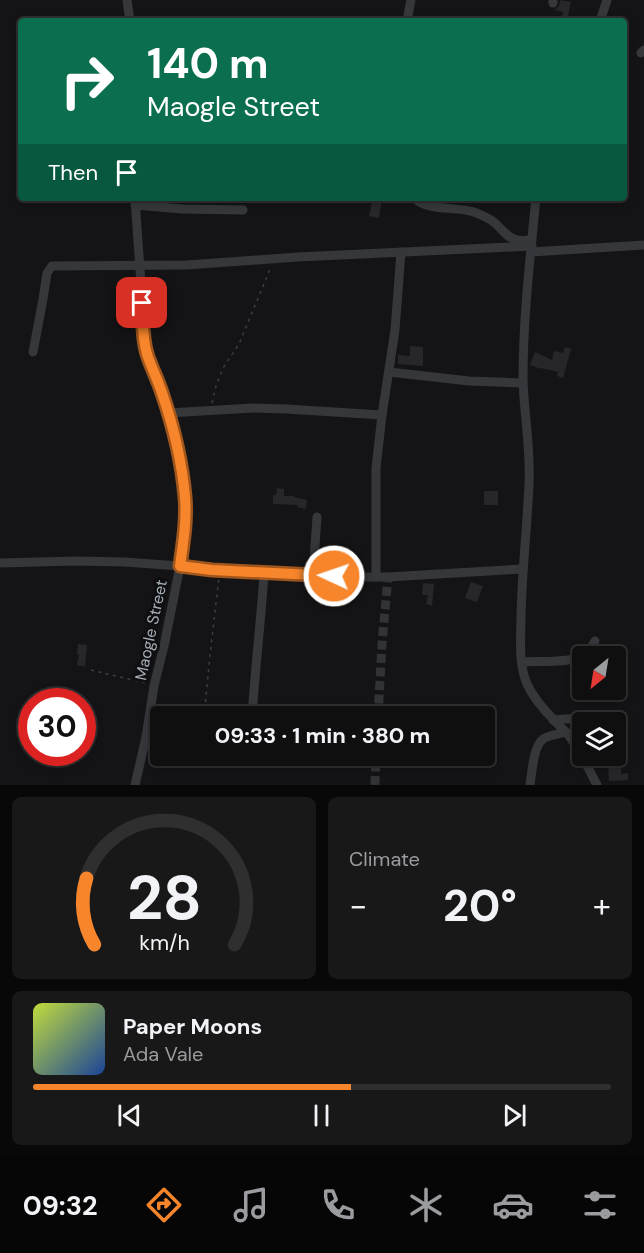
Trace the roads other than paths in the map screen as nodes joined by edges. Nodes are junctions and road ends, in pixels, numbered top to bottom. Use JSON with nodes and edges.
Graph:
{"nodes":[{"id":1,"x":127,"y":0,"type":"edge"},
{"id":2,"x":411,"y":0,"type":"edge"},
{"id":3,"x":607,"y":0,"type":"edge"},
{"id":4,"x":130,"y":18,"type":"edge"},
{"id":5,"x":408,"y":18,"type":"edge"},
{"id":6,"x":601,"y":18,"type":"edge"},
{"id":7,"x":135,"y":201,"type":"edge"},
{"id":8,"x":419,"y":201,"type":"edge"},
{"id":9,"x":536,"y":201,"type":"edge"},
{"id":10,"x":243,"y":210,"type":"dead end"},
{"id":11,"x":644,"y":245,"type":"edge"},
{"id":12,"x":532,"y":246,"type":"junction"},
{"id":13,"x":401,"y":252,"type":"junction"},
{"id":14,"x":138,"y":265,"type":"junction"},
{"id":15,"x":33,"y":352,"type":"dead end"},
{"id":16,"x":389,"y":372,"type":"junction"},
{"id":17,"x":523,"y":383,"type":"junction"},
{"id":18,"x":168,"y":413,"type":"junction"},
{"id":19,"x":382,"y":415,"type":"junction"},
{"id":20,"x":317,"y":517,"type":"dead end"},
{"id":21,"x":0,"y":562,"type":"edge"},
{"id":22,"x":180,"y":566,"type":"junction"},
{"id":23,"x":522,"y":569,"type":"junction"},
{"id":24,"x":264,"y":573,"type":"junction"},
{"id":25,"x":313,"y":575,"type":"junction"},
{"id":26,"x":376,"y":577,"type":"junction"},
{"id":27,"x":596,"y":641,"type":"dead end"},
{"id":28,"x":522,"y":662,"type":"junction"},
{"id":29,"x":253,"y":706,"type":"edge"},
{"id":30,"x":572,"y":719,"type":"edge"},
{"id":31,"x":553,"y":720,"type":"junction"},
{"id":32,"x":566,"y":732,"type":"junction"},
{"id":33,"x":572,"y":741,"type":"edge"},
{"id":34,"x":587,"y":766,"type":"edge"},
{"id":35,"x":135,"y":785,"type":"edge"},
{"id":36,"x":530,"y":785,"type":"edge"},
{"id":37,"x":597,"y":785,"type":"edge"}],
"edges":[{"from":1,"to":4,"type":"street"},
{"from":2,"to":5,"type":"street"},
{"from":3,"to":6,"type":"street"},
{"from":7,"to":10,"type":"street"},
{"from":7,"to":14,"type":"street","name":"Maogle Street"},
{"from":8,"to":12,"type":"street"},
{"from":9,"to":12,"type":"street"},
{"from":11,"to":12,"type":"street"},
{"from":12,"to":13,"type":"street"},
{"from":12,"to":17,"type":"street"},
{"from":13,"to":14,"type":"street"},
{"from":13,"to":16,"type":"street"},
{"from":14,"to":15,"type":"street"},
{"from":14,"to":18,"type":"street","name":"Maogle Street"},
{"from":16,"to":17,"type":"street"},
{"from":16,"to":19,"type":"street"},
{"from":17,"to":23,"type":"street"},
{"from":18,"to":19,"type":"street"},
{"from":18,"to":22,"type":"street","name":"Maogle Street"},
{"from":19,"to":26,"type":"street"},
{"from":20,"to":25,"type":"street"},
{"from":21,"to":22,"type":"street"},
{"from":22,"to":24,"type":"street"},
{"from":22,"to":35,"type":"street","name":"Maogle Street"},
{"from":23,"to":26,"type":"street"},
{"from":23,"to":28,"type":"street"},
{"from":24,"to":25,"type":"street"},
{"from":24,"to":29,"type":"street"},
{"from":25,"to":26,"type":"street"},
{"from":27,"to":28,"type":"street"},
{"from":28,"to":31,"type":"street"},
{"from":30,"to":31,"type":"street"},
{"from":31,"to":32,"type":"street"},
{"from":32,"to":33,"type":"street"},
{"from":32,"to":36,"type":"street"},
{"from":34,"to":37,"type":"street"}]}
